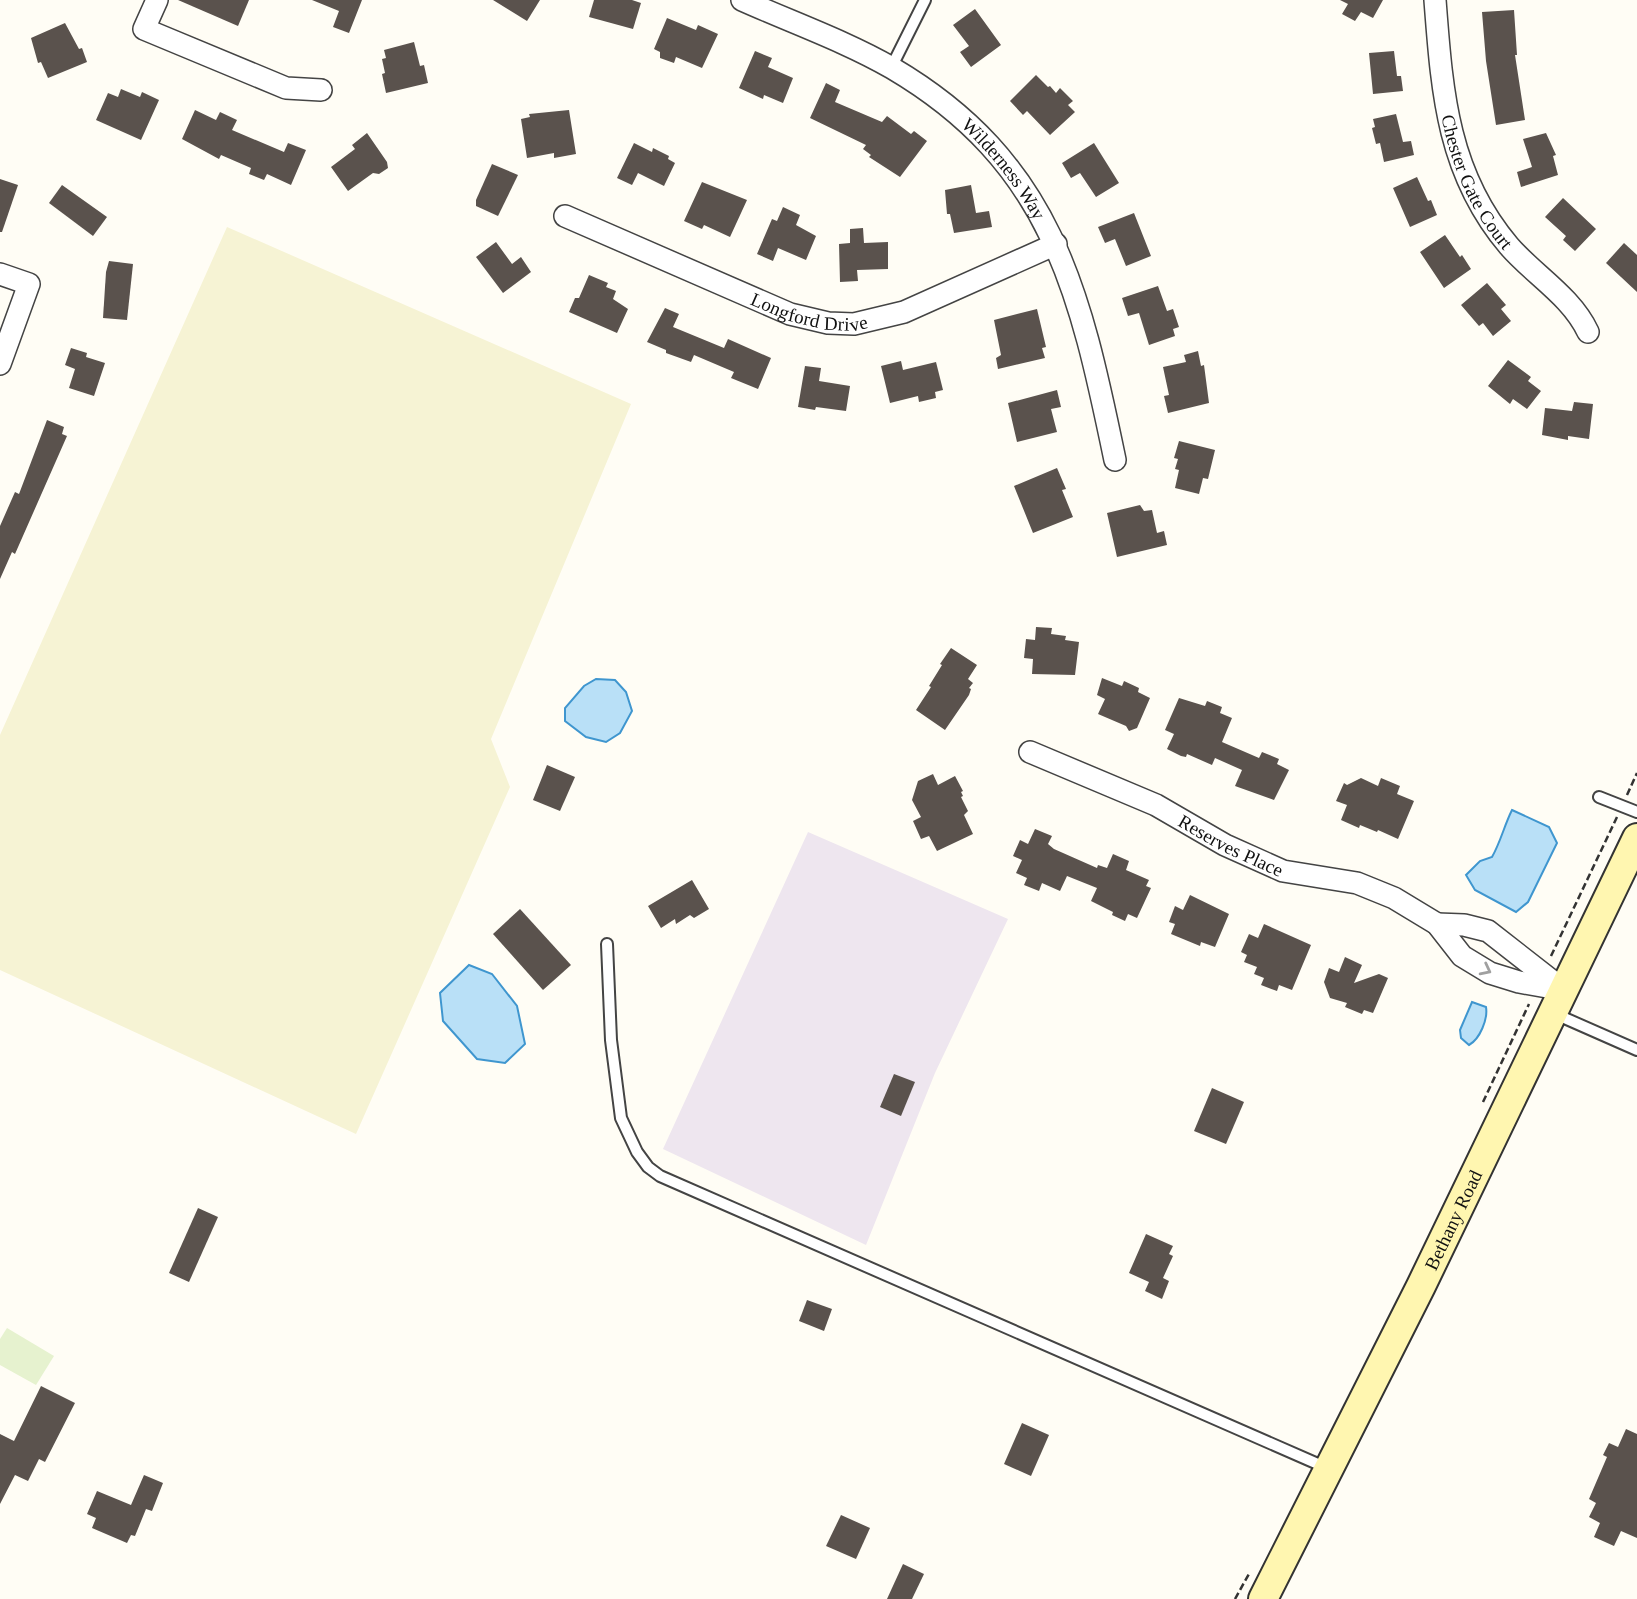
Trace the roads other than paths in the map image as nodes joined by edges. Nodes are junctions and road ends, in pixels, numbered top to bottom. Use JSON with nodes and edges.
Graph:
{"nodes":[{"id":1,"x":157,"y":0,"type":"edge"},
{"id":2,"x":742,"y":0,"type":"edge"},
{"id":3,"x":925,"y":0,"type":"edge"},
{"id":4,"x":1434,"y":0,"type":"edge"},
{"id":5,"x":891,"y":68,"type":"junction"},
{"id":6,"x":321,"y":90,"type":"dead end"},
{"id":7,"x":565,"y":216,"type":"dead end"},
{"id":8,"x":1056,"y":244,"type":"junction"},
{"id":9,"x":0,"y":274,"type":"edge"},
{"id":10,"x":1588,"y":332,"type":"dead end"},
{"id":11,"x":0,"y":364,"type":"edge"},
{"id":12,"x":1115,"y":460,"type":"dead end"},
{"id":13,"x":1030,"y":752,"type":"dead end"},
{"id":14,"x":1599,"y":797,"type":"dead end"},
{"id":15,"x":1637,"y":812,"type":"edge"},
{"id":16,"x":1637,"y":838,"type":"edge"},
{"id":17,"x":1437,"y":924,"type":"junction"},
{"id":18,"x":607,"y":944,"type":"dead end"},
{"id":19,"x":1559,"y":1002,"type":"junction"},
{"id":20,"x":1637,"y":1050,"type":"edge"},
{"id":21,"x":1329,"y":1469,"type":"junction"},
{"id":22,"x":1263,"y":1599,"type":"edge"}],
"edges":[{"from":1,"to":6,"type":"street"},
{"from":2,"to":5,"type":"street","name":"Wilderness Way"},
{"from":3,"to":5,"type":"lane"},
{"from":4,"to":10,"type":"street","name":"Chester Gate Court"},
{"from":5,"to":8,"type":"street","name":"Wilderness Way"},
{"from":7,"to":8,"type":"street","name":"Longford Drive"},
{"from":8,"to":12,"type":"street","name":"Wilderness Way"},
{"from":9,"to":11,"type":"street"},
{"from":13,"to":17,"type":"street","name":"Reserves Place"},
{"from":14,"to":15,"type":"lane"},
{"from":16,"to":19,"type":"main road","name":"Bethany Road"},
{"from":17,"to":19,"type":"street","name":"Reserves Place","one_way":true},
{"from":17,"to":19,"type":"street","name":"Reserves Place"},
{"from":18,"to":21,"type":"lane"},
{"from":19,"to":20,"type":"lane"},
{"from":19,"to":21,"type":"main road","name":"Bethany Road"},
{"from":21,"to":22,"type":"main road","name":"Bethany Road"}]}
